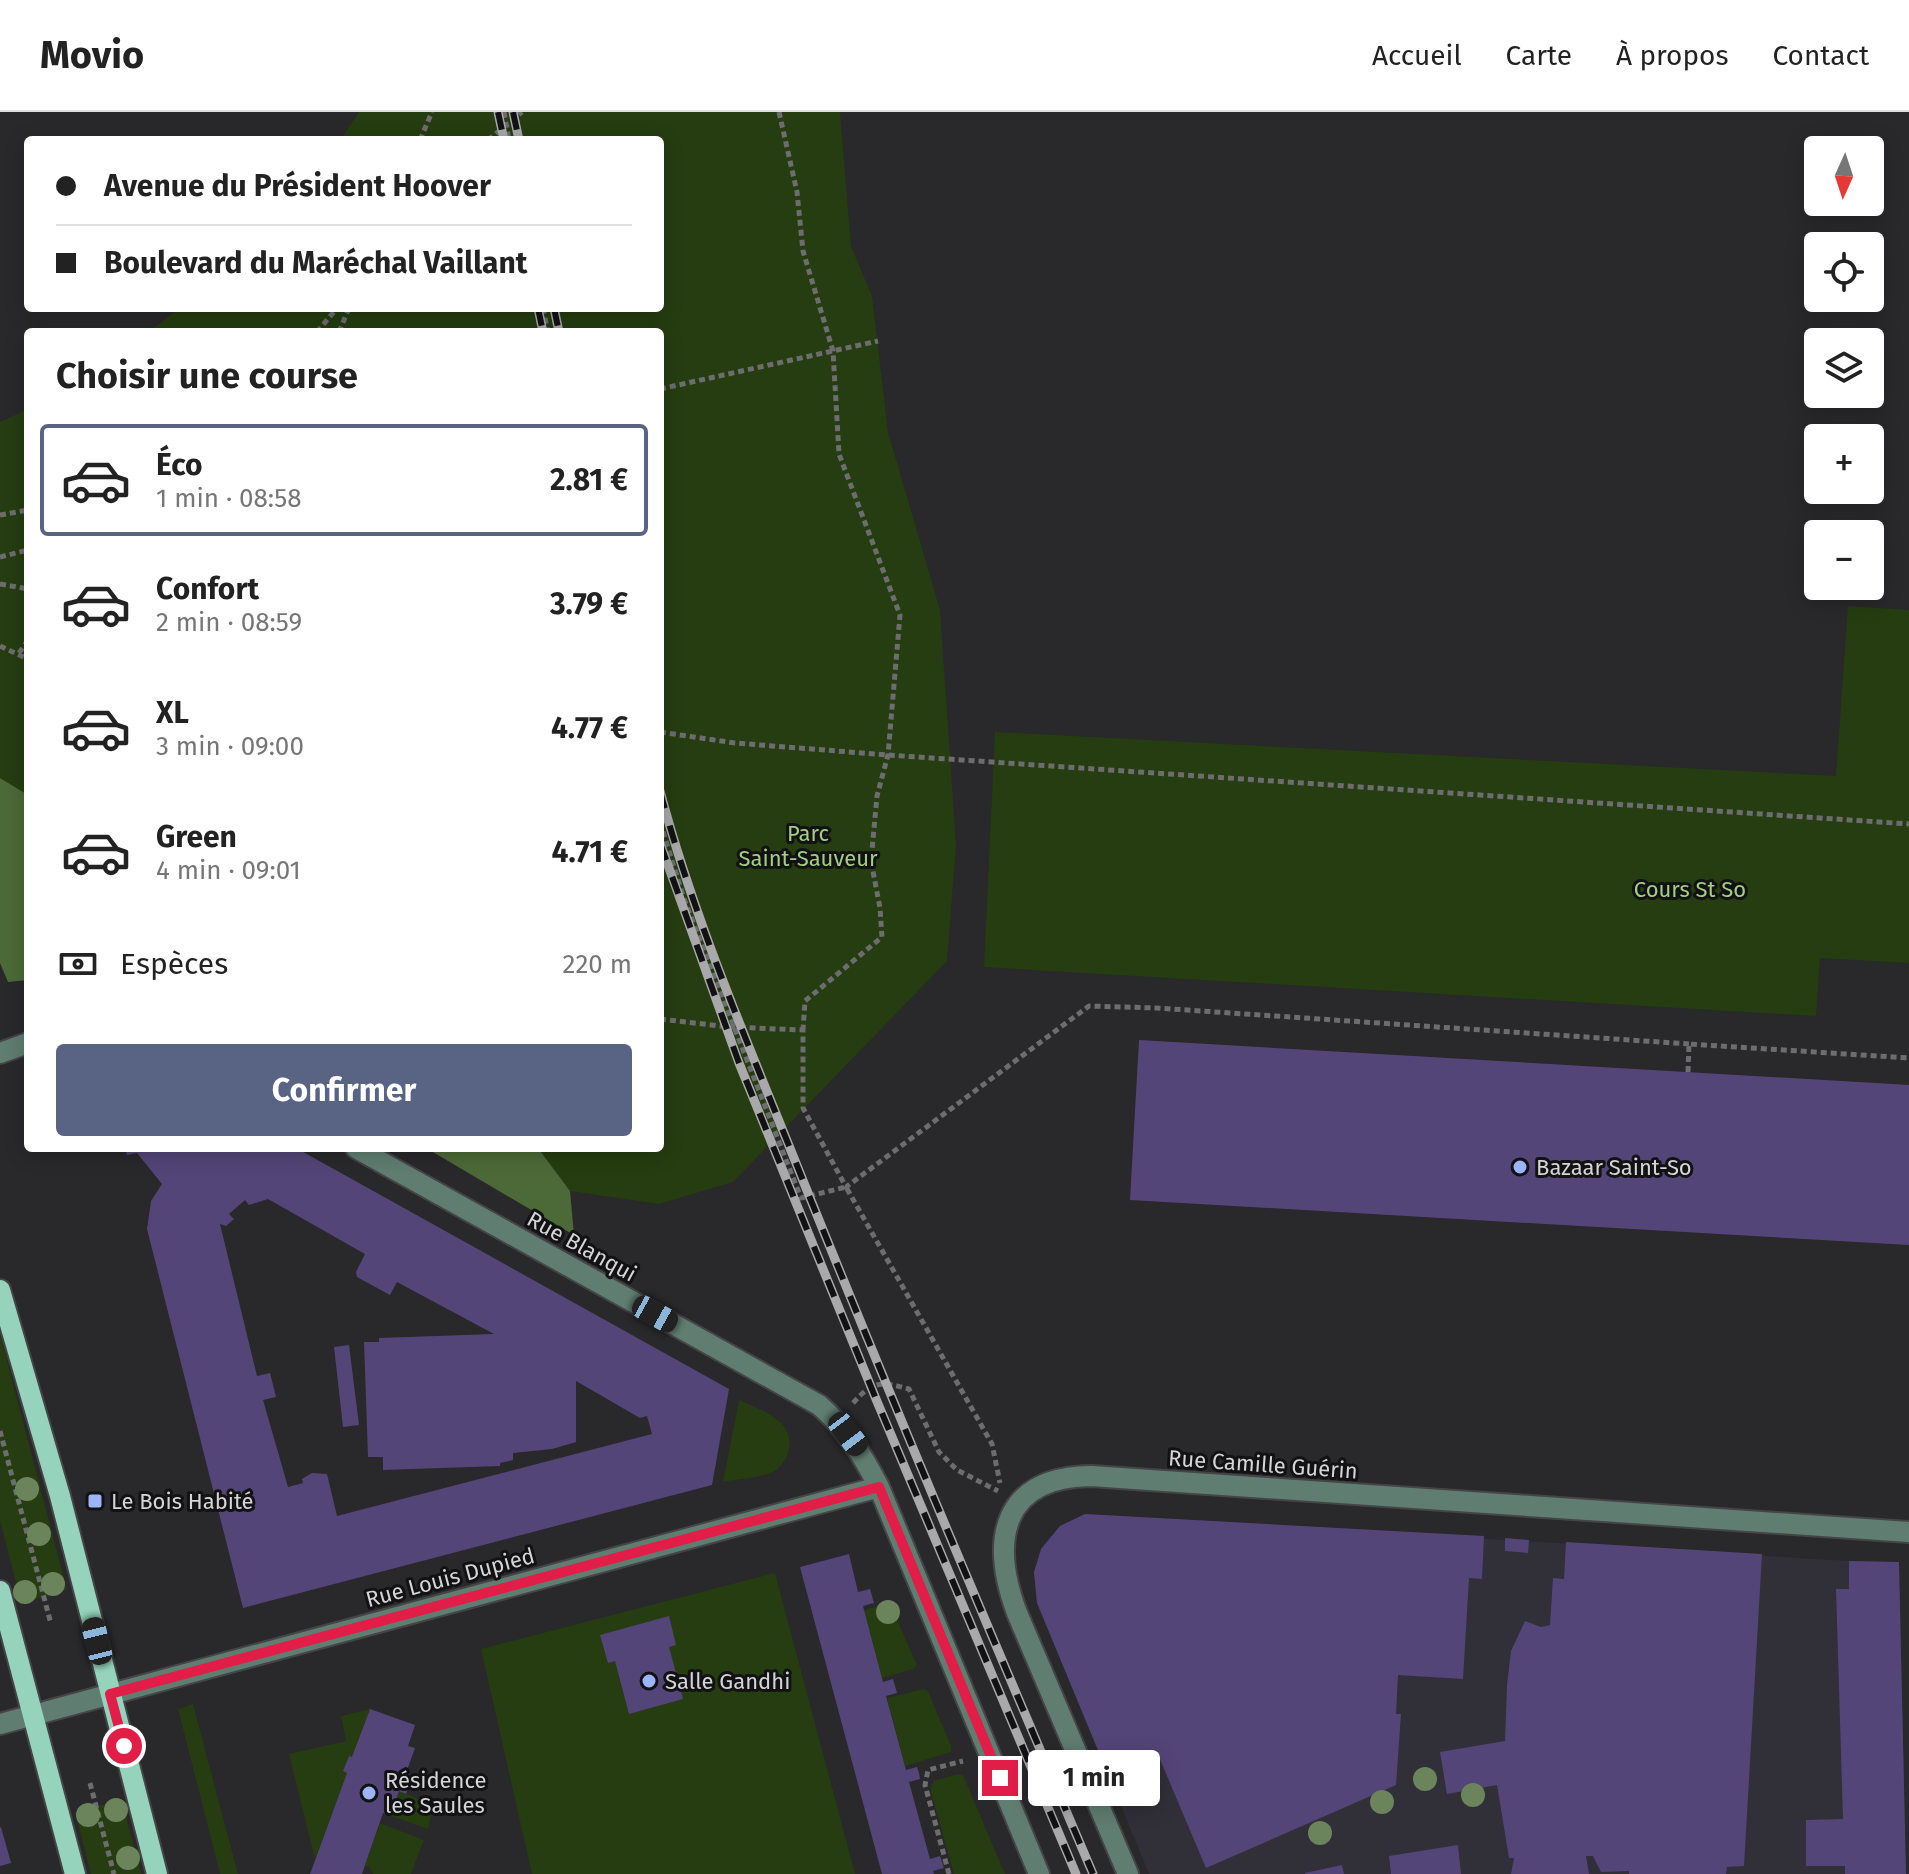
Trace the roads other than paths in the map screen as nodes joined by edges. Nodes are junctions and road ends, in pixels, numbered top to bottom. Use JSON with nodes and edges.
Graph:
{"nodes":[{"id":1,"x":24,"y":1044,"type":"edge"},
{"id":2,"x":0,"y":1053,"type":"edge"},
{"id":3,"x":363,"y":1152,"type":"edge"},
{"id":4,"x":0,"y":1290,"type":"edge"},
{"id":5,"x":879,"y":1487,"type":"junction"},
{"id":6,"x":1909,"y":1532,"type":"edge"},
{"id":7,"x":0,"y":1591,"type":"edge"},
{"id":8,"x":110,"y":1694,"type":"junction"},
{"id":9,"x":34,"y":1715,"type":"junction"},
{"id":10,"x":0,"y":1724,"type":"edge"},
{"id":11,"x":75,"y":1874,"type":"edge"},
{"id":12,"x":157,"y":1874,"type":"edge"},
{"id":13,"x":1039,"y":1874,"type":"edge"},
{"id":14,"x":1128,"y":1874,"type":"edge"}],
"edges":[{"from":1,"to":2,"type":"street"},
{"from":3,"to":5,"type":"street","name":"Rue Blanqui"},
{"from":4,"to":8,"type":"main road"},
{"from":5,"to":8,"type":"street","name":"Rue Louis Dupied"},
{"from":5,"to":13,"type":"street","name":"Rue Blanqui"},
{"from":6,"to":14,"type":"street","name":"Rue Camille Guérin"},
{"from":7,"to":9,"type":"main road"},
{"from":8,"to":9,"type":"street","name":"Rue Louis Dupied"},
{"from":8,"to":12,"type":"main road"},
{"from":9,"to":10,"type":"street","name":"Rue Louis Dupied"},
{"from":9,"to":11,"type":"main road"}]}
